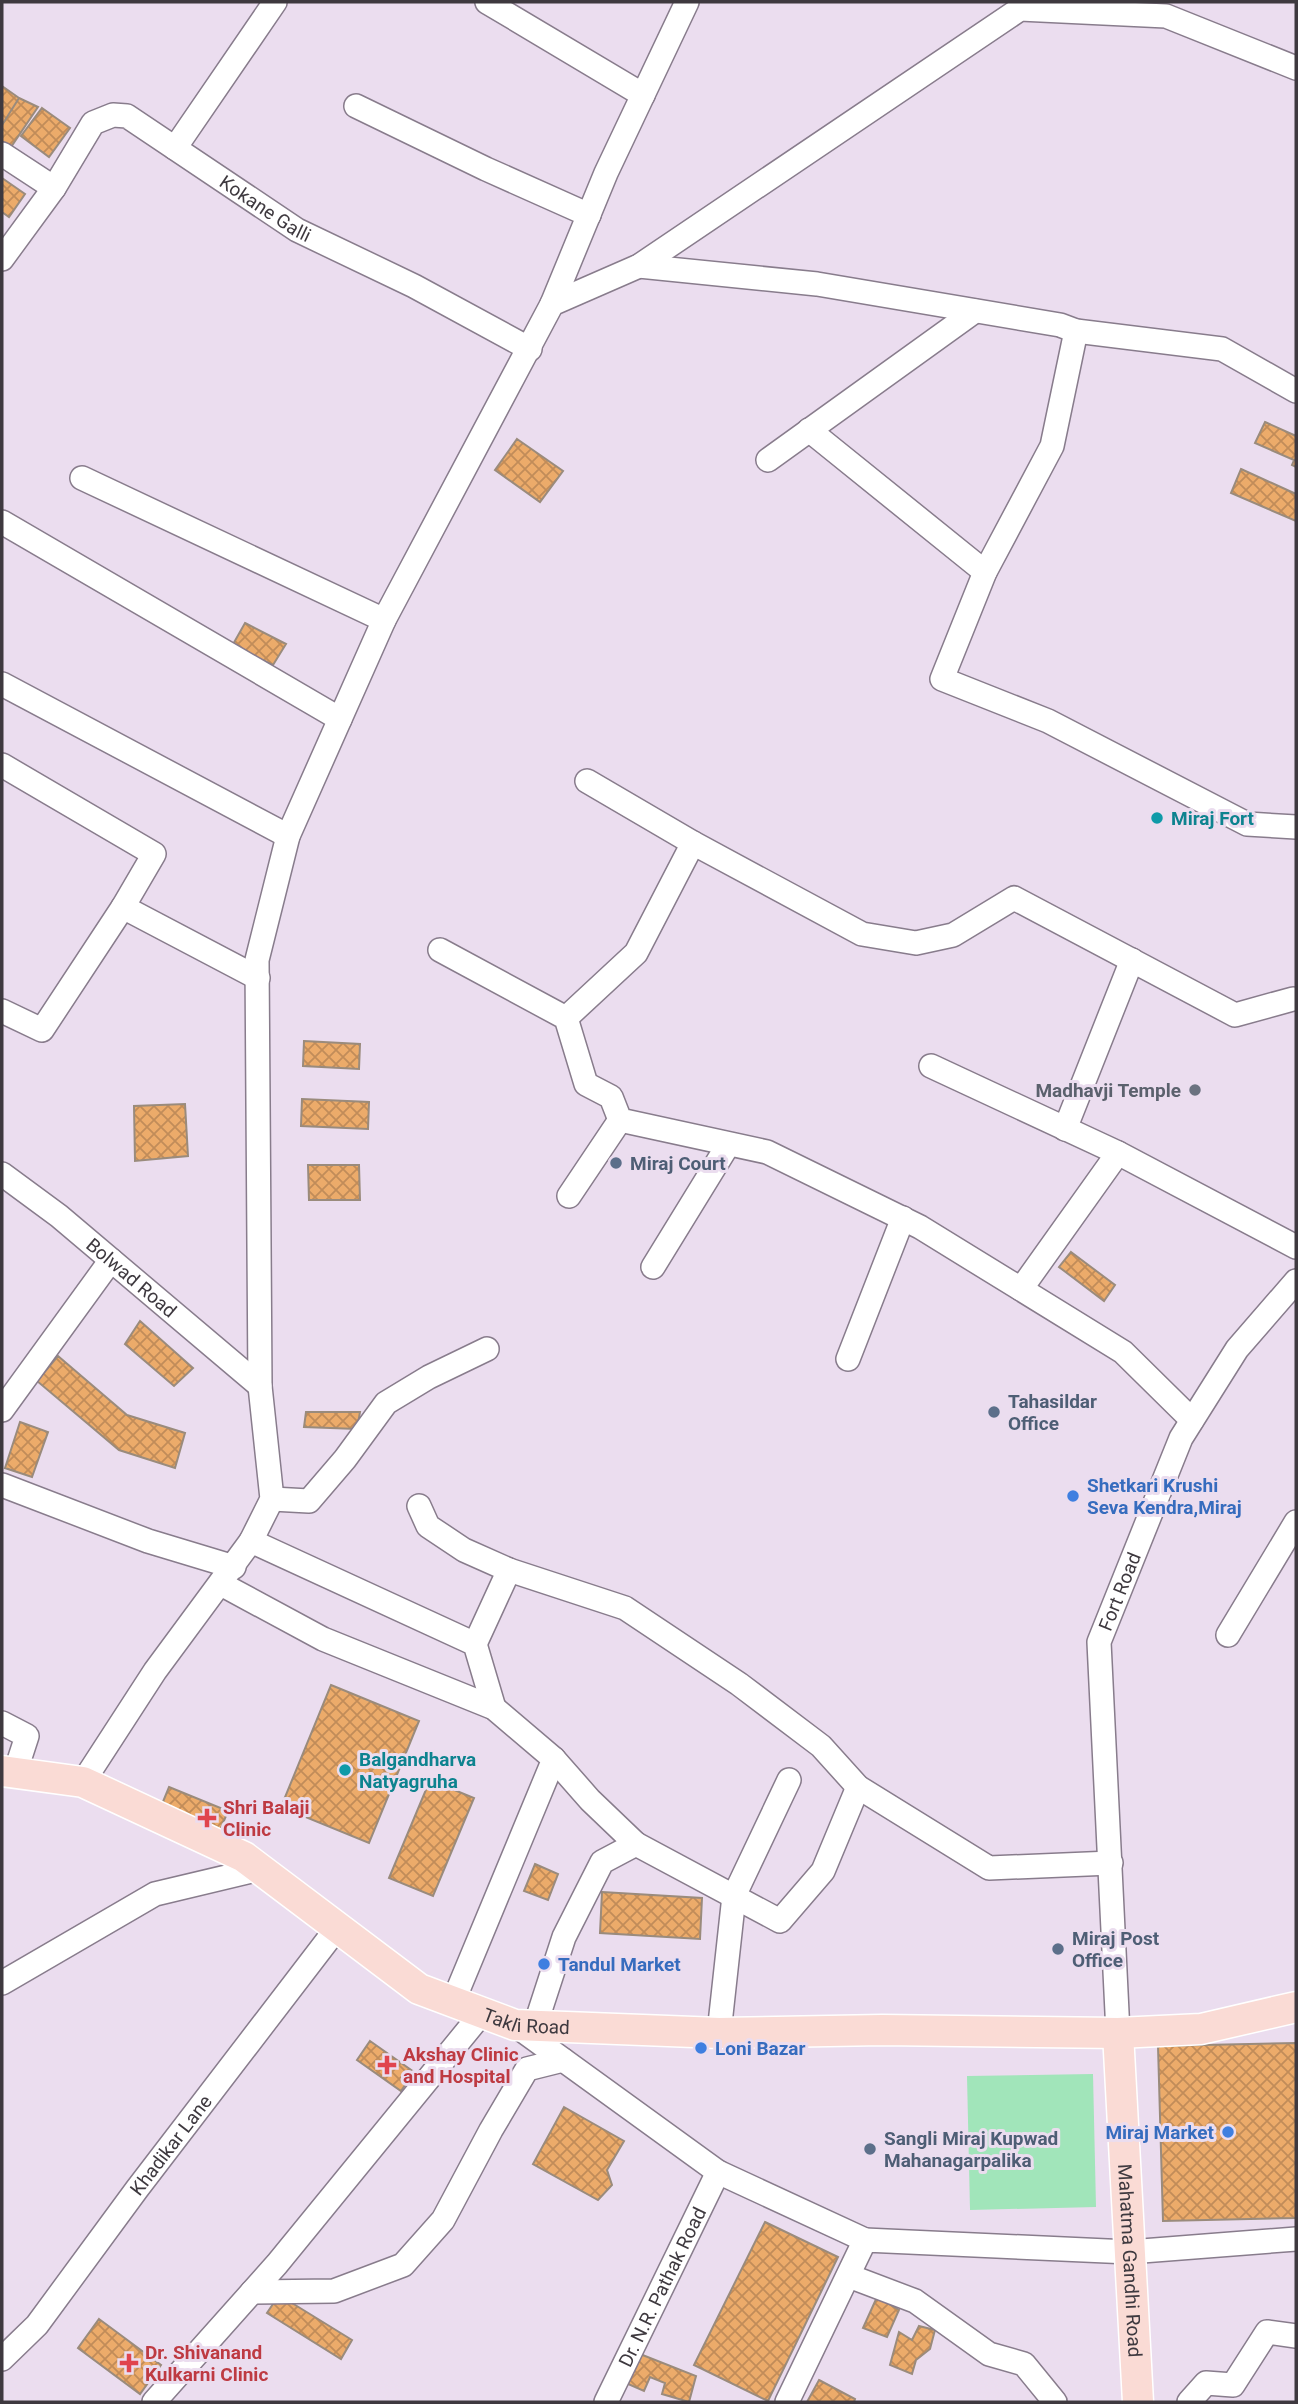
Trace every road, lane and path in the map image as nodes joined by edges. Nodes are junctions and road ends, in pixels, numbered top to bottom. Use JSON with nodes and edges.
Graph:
{"nodes":[{"id":1,"x":275,"y":2,"type":"edge"},
{"id":2,"x":487,"y":2,"type":"edge"},
{"id":3,"x":687,"y":2,"type":"edge"},
{"id":4,"x":504,"y":8,"type":"edge"},
{"id":5,"x":1296,"y":68,"type":"edge"},
{"id":6,"x":643,"y":95,"type":"junction"},
{"id":7,"x":356,"y":106,"type":"dead end"},
{"id":8,"x":175,"y":148,"type":"junction"},
{"id":9,"x":2,"y":154,"type":"edge"},
{"id":10,"x":54,"y":188,"type":"junction"},
{"id":11,"x":589,"y":215,"type":"junction"},
{"id":12,"x":2,"y":259,"type":"edge"},
{"id":13,"x":639,"y":266,"type":"junction"},
{"id":14,"x":552,"y":304,"type":"junction"},
{"id":15,"x":975,"y":311,"type":"junction"},
{"id":16,"x":1076,"y":331,"type":"junction"},
{"id":17,"x":530,"y":349,"type":"junction"},
{"id":18,"x":1296,"y":391,"type":"edge"},
{"id":19,"x":809,"y":430,"type":"junction"},
{"id":20,"x":768,"y":460,"type":"dead end"},
{"id":21,"x":82,"y":478,"type":"dead end"},
{"id":22,"x":2,"y":522,"type":"edge"},
{"id":23,"x":985,"y":572,"type":"junction"},
{"id":24,"x":384,"y":620,"type":"junction"},
{"id":25,"x":2,"y":684,"type":"edge"},
{"id":26,"x":340,"y":719,"type":"junction"},
{"id":27,"x":2,"y":765,"type":"edge"},
{"id":28,"x":587,"y":780,"type":"dead end"},
{"id":29,"x":1296,"y":827,"type":"edge"},
{"id":30,"x":288,"y":836,"type":"junction"},
{"id":31,"x":693,"y":843,"type":"junction"},
{"id":32,"x":124,"y":907,"type":"junction"},
{"id":33,"x":440,"y":950,"type":"dead end"},
{"id":34,"x":1132,"y":960,"type":"junction"},
{"id":35,"x":258,"y":978,"type":"junction"},
{"id":36,"x":1295,"y":997,"type":"edge"},
{"id":37,"x":2,"y":1010,"type":"edge"},
{"id":38,"x":566,"y":1018,"type":"junction"},
{"id":39,"x":931,"y":1066,"type":"dead end"},
{"id":40,"x":621,"y":1120,"type":"junction"},
{"id":41,"x":1065,"y":1129,"type":"junction"},
{"id":42,"x":729,"y":1145,"type":"junction"},
{"id":43,"x":1118,"y":1153,"type":"junction"},
{"id":44,"x":2,"y":1174,"type":"edge"},
{"id":45,"x":569,"y":1196,"type":"dead end"},
{"id":46,"x":903,"y":1218,"type":"junction"},
{"id":47,"x":1296,"y":1247,"type":"edge"},
{"id":48,"x":111,"y":1260,"type":"junction"},
{"id":49,"x":653,"y":1267,"type":"dead end"},
{"id":50,"x":1296,"y":1281,"type":"edge"},
{"id":51,"x":1021,"y":1289,"type":"junction"},
{"id":52,"x":487,"y":1349,"type":"dead end"},
{"id":53,"x":848,"y":1359,"type":"dead end"},
{"id":54,"x":261,"y":1386,"type":"junction"},
{"id":55,"x":2,"y":1410,"type":"edge"},
{"id":56,"x":1192,"y":1420,"type":"junction"},
{"id":57,"x":2,"y":1485,"type":"edge"},
{"id":58,"x":272,"y":1499,"type":"junction"},
{"id":59,"x":419,"y":1506,"type":"dead end"},
{"id":60,"x":1296,"y":1522,"type":"edge"},
{"id":61,"x":251,"y":1541,"type":"junction"},
{"id":62,"x":509,"y":1570,"type":"junction"},
{"id":63,"x":228,"y":1576,"type":"junction"},
{"id":64,"x":1228,"y":1635,"type":"dead end"},
{"id":65,"x":475,"y":1644,"type":"junction"},
{"id":66,"x":495,"y":1708,"type":"junction"},
{"id":67,"x":2,"y":1723,"type":"edge"},
{"id":68,"x":554,"y":1759,"type":"junction"},
{"id":69,"x":8,"y":1772,"type":"edge"},
{"id":70,"x":789,"y":1780,"type":"dead end"},
{"id":71,"x":83,"y":1782,"type":"junction"},
{"id":72,"x":858,"y":1787,"type":"junction"},
{"id":73,"x":636,"y":1844,"type":"junction"},
{"id":74,"x":1111,"y":1863,"type":"junction"},
{"id":75,"x":260,"y":1870,"type":"junction"},
{"id":76,"x":734,"y":1896,"type":"junction"},
{"id":77,"x":337,"y":1928,"type":"junction"},
{"id":78,"x":2,"y":1983,"type":"edge"},
{"id":79,"x":453,"y":2002,"type":"junction"},
{"id":80,"x":1296,"y":2007,"type":"edge"},
{"id":81,"x":482,"y":2013,"type":"junction"},
{"id":82,"x":525,"y":2026,"type":"junction"},
{"id":83,"x":1118,"y":2032,"type":"junction"},
{"id":84,"x":719,"y":2033,"type":"junction"},
{"id":85,"x":563,"y":2060,"type":"junction"},
{"id":86,"x":718,"y":2172,"type":"junction"},
{"id":87,"x":1296,"y":2239,"type":"edge"},
{"id":88,"x":866,"y":2240,"type":"junction"},
{"id":89,"x":1129,"y":2252,"type":"junction"},
{"id":90,"x":849,"y":2276,"type":"junction"},
{"id":91,"x":253,"y":2292,"type":"junction"},
{"id":92,"x":1296,"y":2336,"type":"edge"},
{"id":93,"x":2,"y":2359,"type":"edge"},
{"id":94,"x":156,"y":2402,"type":"edge"},
{"id":95,"x":606,"y":2402,"type":"edge"},
{"id":96,"x":787,"y":2402,"type":"edge"},
{"id":97,"x":1055,"y":2402,"type":"edge"},
{"id":98,"x":1138,"y":2402,"type":"edge"},
{"id":99,"x":1189,"y":2402,"type":"edge"}],
"edges":[{"from":1,"to":8,"type":"street"},
{"from":2,"to":4,"type":"street"},
{"from":3,"to":6,"type":"street"},
{"from":4,"to":6,"type":"street"},
{"from":5,"to":13,"type":"street"},
{"from":6,"to":11,"type":"street"},
{"from":7,"to":11,"type":"street"},
{"from":8,"to":10,"type":"street","name":"Kokane Galli"},
{"from":8,"to":17,"type":"street","name":"Kokane Galli"},
{"from":9,"to":10,"type":"street"},
{"from":10,"to":12,"type":"street"},
{"from":11,"to":14,"type":"street"},
{"from":13,"to":14,"type":"street"},
{"from":13,"to":15,"type":"street"},
{"from":14,"to":17,"type":"street"},
{"from":15,"to":16,"type":"street"},
{"from":15,"to":19,"type":"street"},
{"from":16,"to":18,"type":"street"},
{"from":16,"to":23,"type":"street"},
{"from":17,"to":24,"type":"street"},
{"from":19,"to":20,"type":"street"},
{"from":19,"to":23,"type":"street"},
{"from":21,"to":24,"type":"street"},
{"from":22,"to":26,"type":"street"},
{"from":23,"to":29,"type":"street"},
{"from":24,"to":26,"type":"street"},
{"from":25,"to":30,"type":"street"},
{"from":26,"to":30,"type":"street"},
{"from":27,"to":32,"type":"street"},
{"from":28,"to":31,"type":"street"},
{"from":30,"to":35,"type":"street"},
{"from":31,"to":34,"type":"street"},
{"from":31,"to":38,"type":"street"},
{"from":32,"to":35,"type":"street"},
{"from":32,"to":37,"type":"street"},
{"from":33,"to":38,"type":"street"},
{"from":34,"to":36,"type":"street"},
{"from":34,"to":41,"type":"street"},
{"from":35,"to":54,"type":"street"},
{"from":38,"to":40,"type":"street"},
{"from":39,"to":41,"type":"street"},
{"from":40,"to":42,"type":"street"},
{"from":40,"to":45,"type":"street"},
{"from":41,"to":43,"type":"street"},
{"from":42,"to":46,"type":"street"},
{"from":42,"to":49,"type":"street"},
{"from":43,"to":47,"type":"street"},
{"from":43,"to":51,"type":"street"},
{"from":44,"to":48,"type":"street","name":"Bolwad Road"},
{"from":46,"to":51,"type":"street"},
{"from":46,"to":53,"type":"street"},
{"from":48,"to":54,"type":"street","name":"Bolwad Road"},
{"from":48,"to":55,"type":"street"},
{"from":50,"to":56,"type":"street","name":"Fort Road"},
{"from":51,"to":56,"type":"street"},
{"from":52,"to":58,"type":"street"},
{"from":54,"to":58,"type":"street"},
{"from":56,"to":74,"type":"street","name":"Fort Road"},
{"from":57,"to":63,"type":"street"},
{"from":58,"to":61,"type":"street"},
{"from":59,"to":62,"type":"street"},
{"from":60,"to":64,"type":"street"},
{"from":61,"to":63,"type":"street"},
{"from":61,"to":65,"type":"street"},
{"from":62,"to":65,"type":"street"},
{"from":62,"to":72,"type":"street"},
{"from":63,"to":66,"type":"street"},
{"from":63,"to":71,"type":"street"},
{"from":65,"to":66,"type":"street"},
{"from":66,"to":68,"type":"street"},
{"from":67,"to":69,"type":"street"},
{"from":68,"to":73,"type":"street"},
{"from":68,"to":79,"type":"street"},
{"from":69,"to":71,"type":"main road","name":"Takli Road"},
{"from":70,"to":76,"type":"street"},
{"from":71,"to":75,"type":"main road","name":"Takli Road"},
{"from":72,"to":74,"type":"street"},
{"from":72,"to":76,"type":"street"},
{"from":73,"to":76,"type":"street"},
{"from":73,"to":82,"type":"street"},
{"from":74,"to":83,"type":"street","name":"Fort Road"},
{"from":75,"to":77,"type":"main road","name":"Takli Road"},
{"from":75,"to":78,"type":"street"},
{"from":76,"to":84,"type":"street"},
{"from":77,"to":79,"type":"main road","name":"Takli Road"},
{"from":77,"to":93,"type":"street","name":"Khadikar Lane"},
{"from":79,"to":81,"type":"main road","name":"Takli Road"},
{"from":80,"to":83,"type":"main road","name":"Takli Road"},
{"from":81,"to":82,"type":"main road","name":"Takli Road"},
{"from":81,"to":91,"type":"street"},
{"from":82,"to":84,"type":"main road","name":"Takli Road"},
{"from":82,"to":85,"type":"street"},
{"from":83,"to":84,"type":"main road","name":"Takli Road"},
{"from":83,"to":89,"type":"main road","name":"Mahatma Gandhi Road"},
{"from":85,"to":86,"type":"street"},
{"from":85,"to":91,"type":"street"},
{"from":86,"to":88,"type":"street"},
{"from":86,"to":95,"type":"street","name":"Dr. N.R. Pathak Road"},
{"from":87,"to":89,"type":"street"},
{"from":88,"to":89,"type":"street"},
{"from":88,"to":90,"type":"street"},
{"from":89,"to":98,"type":"main road","name":"Mahatma Gandhi Road"},
{"from":90,"to":96,"type":"street"},
{"from":90,"to":97,"type":"street"},
{"from":91,"to":94,"type":"street"},
{"from":92,"to":99,"type":"street"}]}
